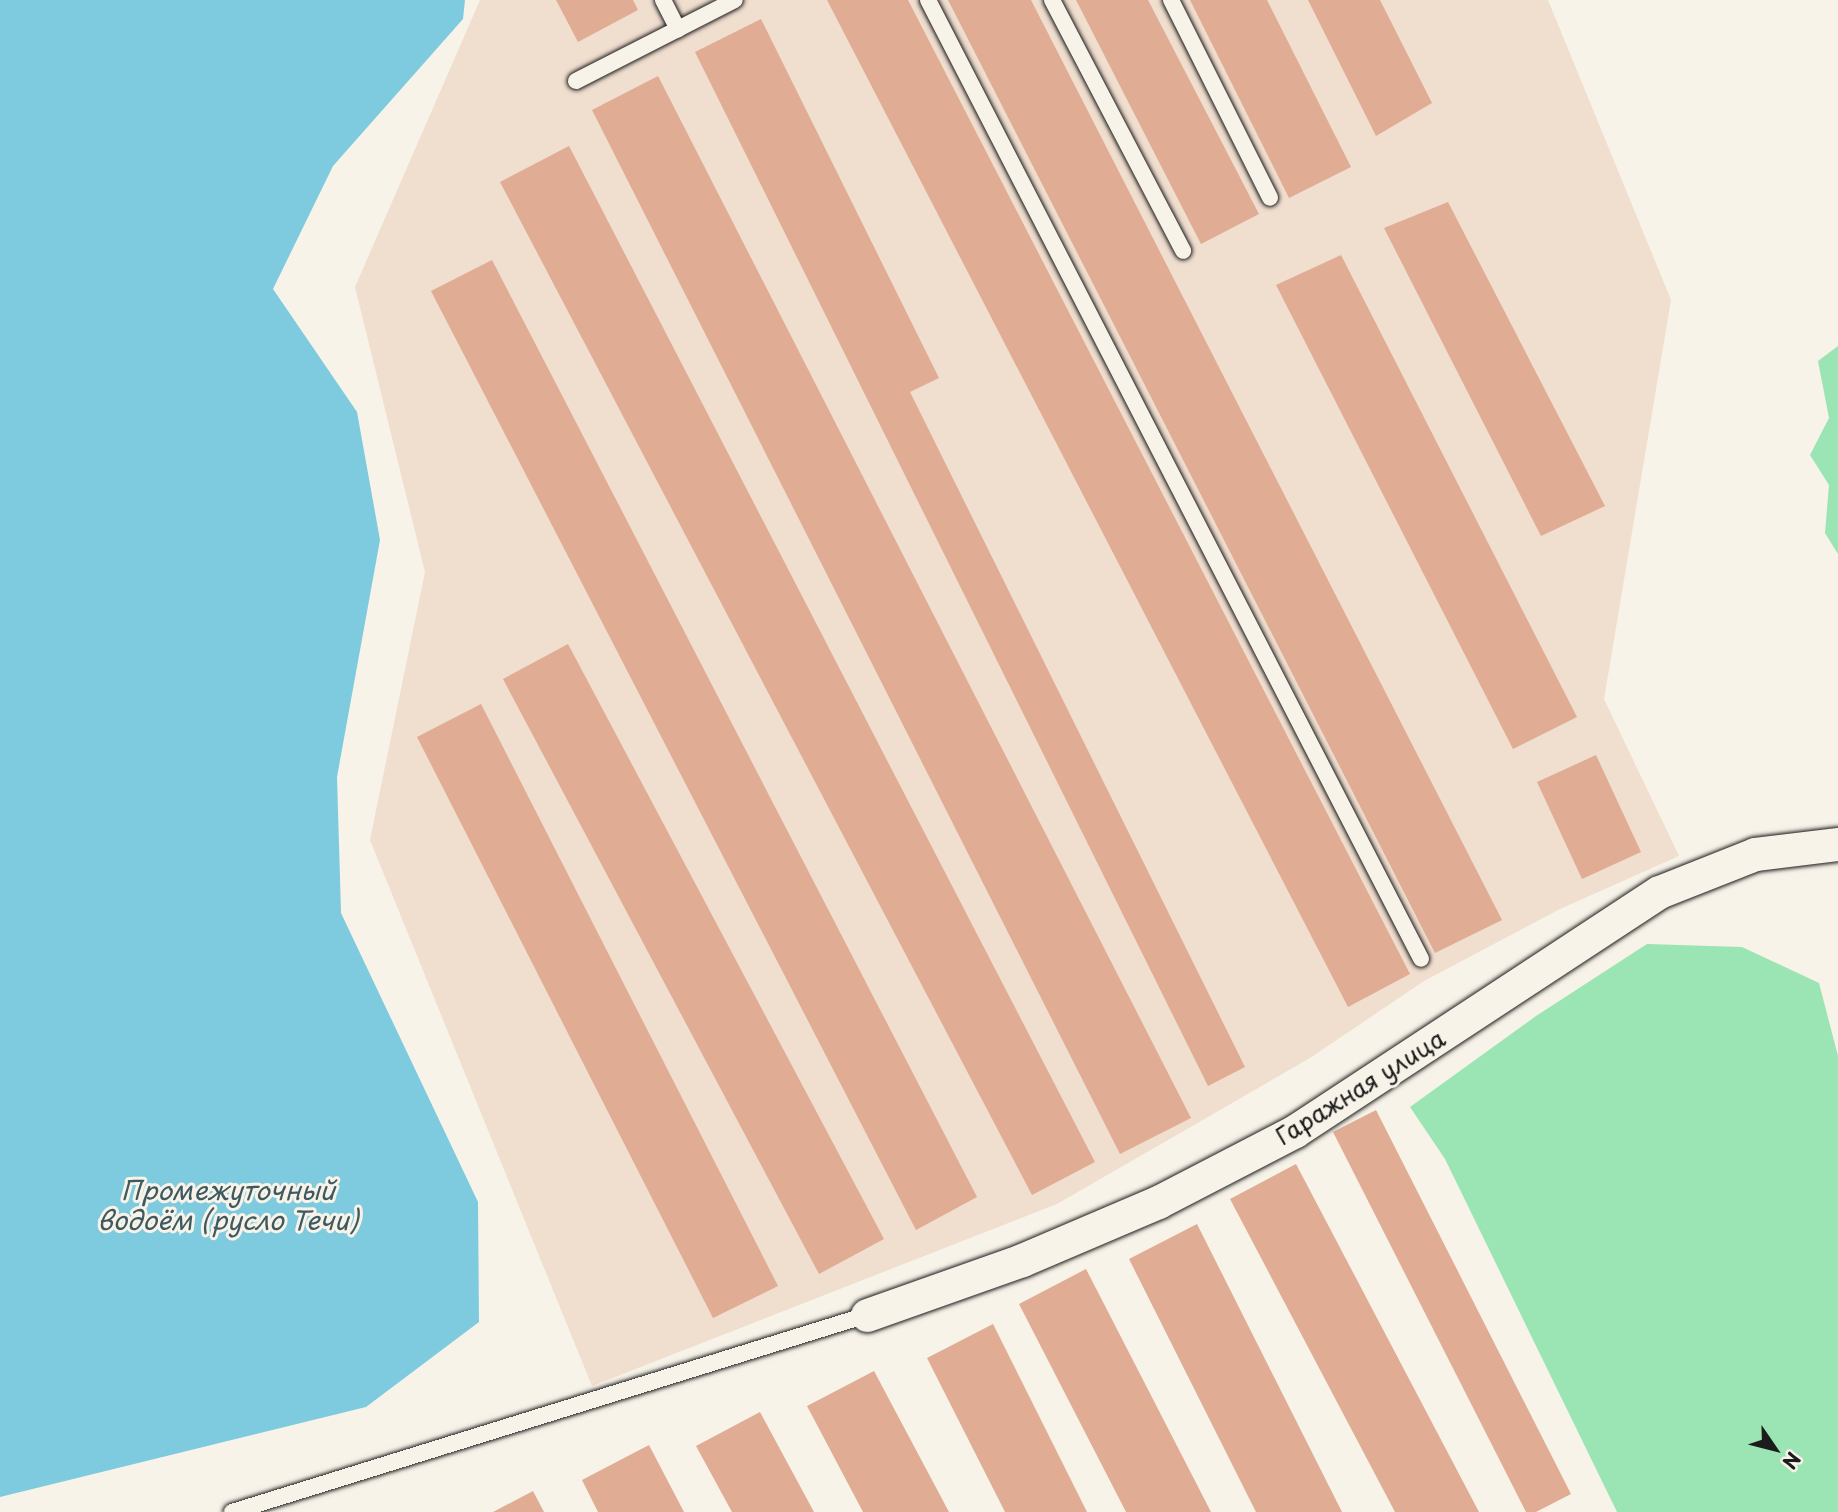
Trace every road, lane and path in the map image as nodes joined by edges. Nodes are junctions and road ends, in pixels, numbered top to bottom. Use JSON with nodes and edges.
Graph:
{"nodes":[{"id":1,"x":663,"y":0,"type":"edge"},
{"id":2,"x":735,"y":0,"type":"edge"},
{"id":3,"x":928,"y":0,"type":"edge"},
{"id":4,"x":1052,"y":0,"type":"edge"},
{"id":5,"x":1171,"y":0,"type":"edge"},
{"id":6,"x":678,"y":29,"type":"junction"},
{"id":7,"x":576,"y":81,"type":"dead end"},
{"id":8,"x":1270,"y":198,"type":"dead end"},
{"id":9,"x":1183,"y":251,"type":"dead end"},
{"id":10,"x":1838,"y":844,"type":"edge"},
{"id":11,"x":1420,"y":959,"type":"dead end"},
{"id":12,"x":867,"y":1315,"type":"joint"},
{"id":13,"x":232,"y":1512,"type":"edge"}],
"edges":[{"from":1,"to":6,"type":"lane"},
{"from":2,"to":6,"type":"lane"},
{"from":3,"to":11,"type":"lane"},
{"from":4,"to":9,"type":"lane"},
{"from":5,"to":8,"type":"lane"},
{"from":6,"to":7,"type":"lane"},
{"from":10,"to":12,"type":"street","name":"Гаражная улица"},
{"from":12,"to":13,"type":"lane"}]}
